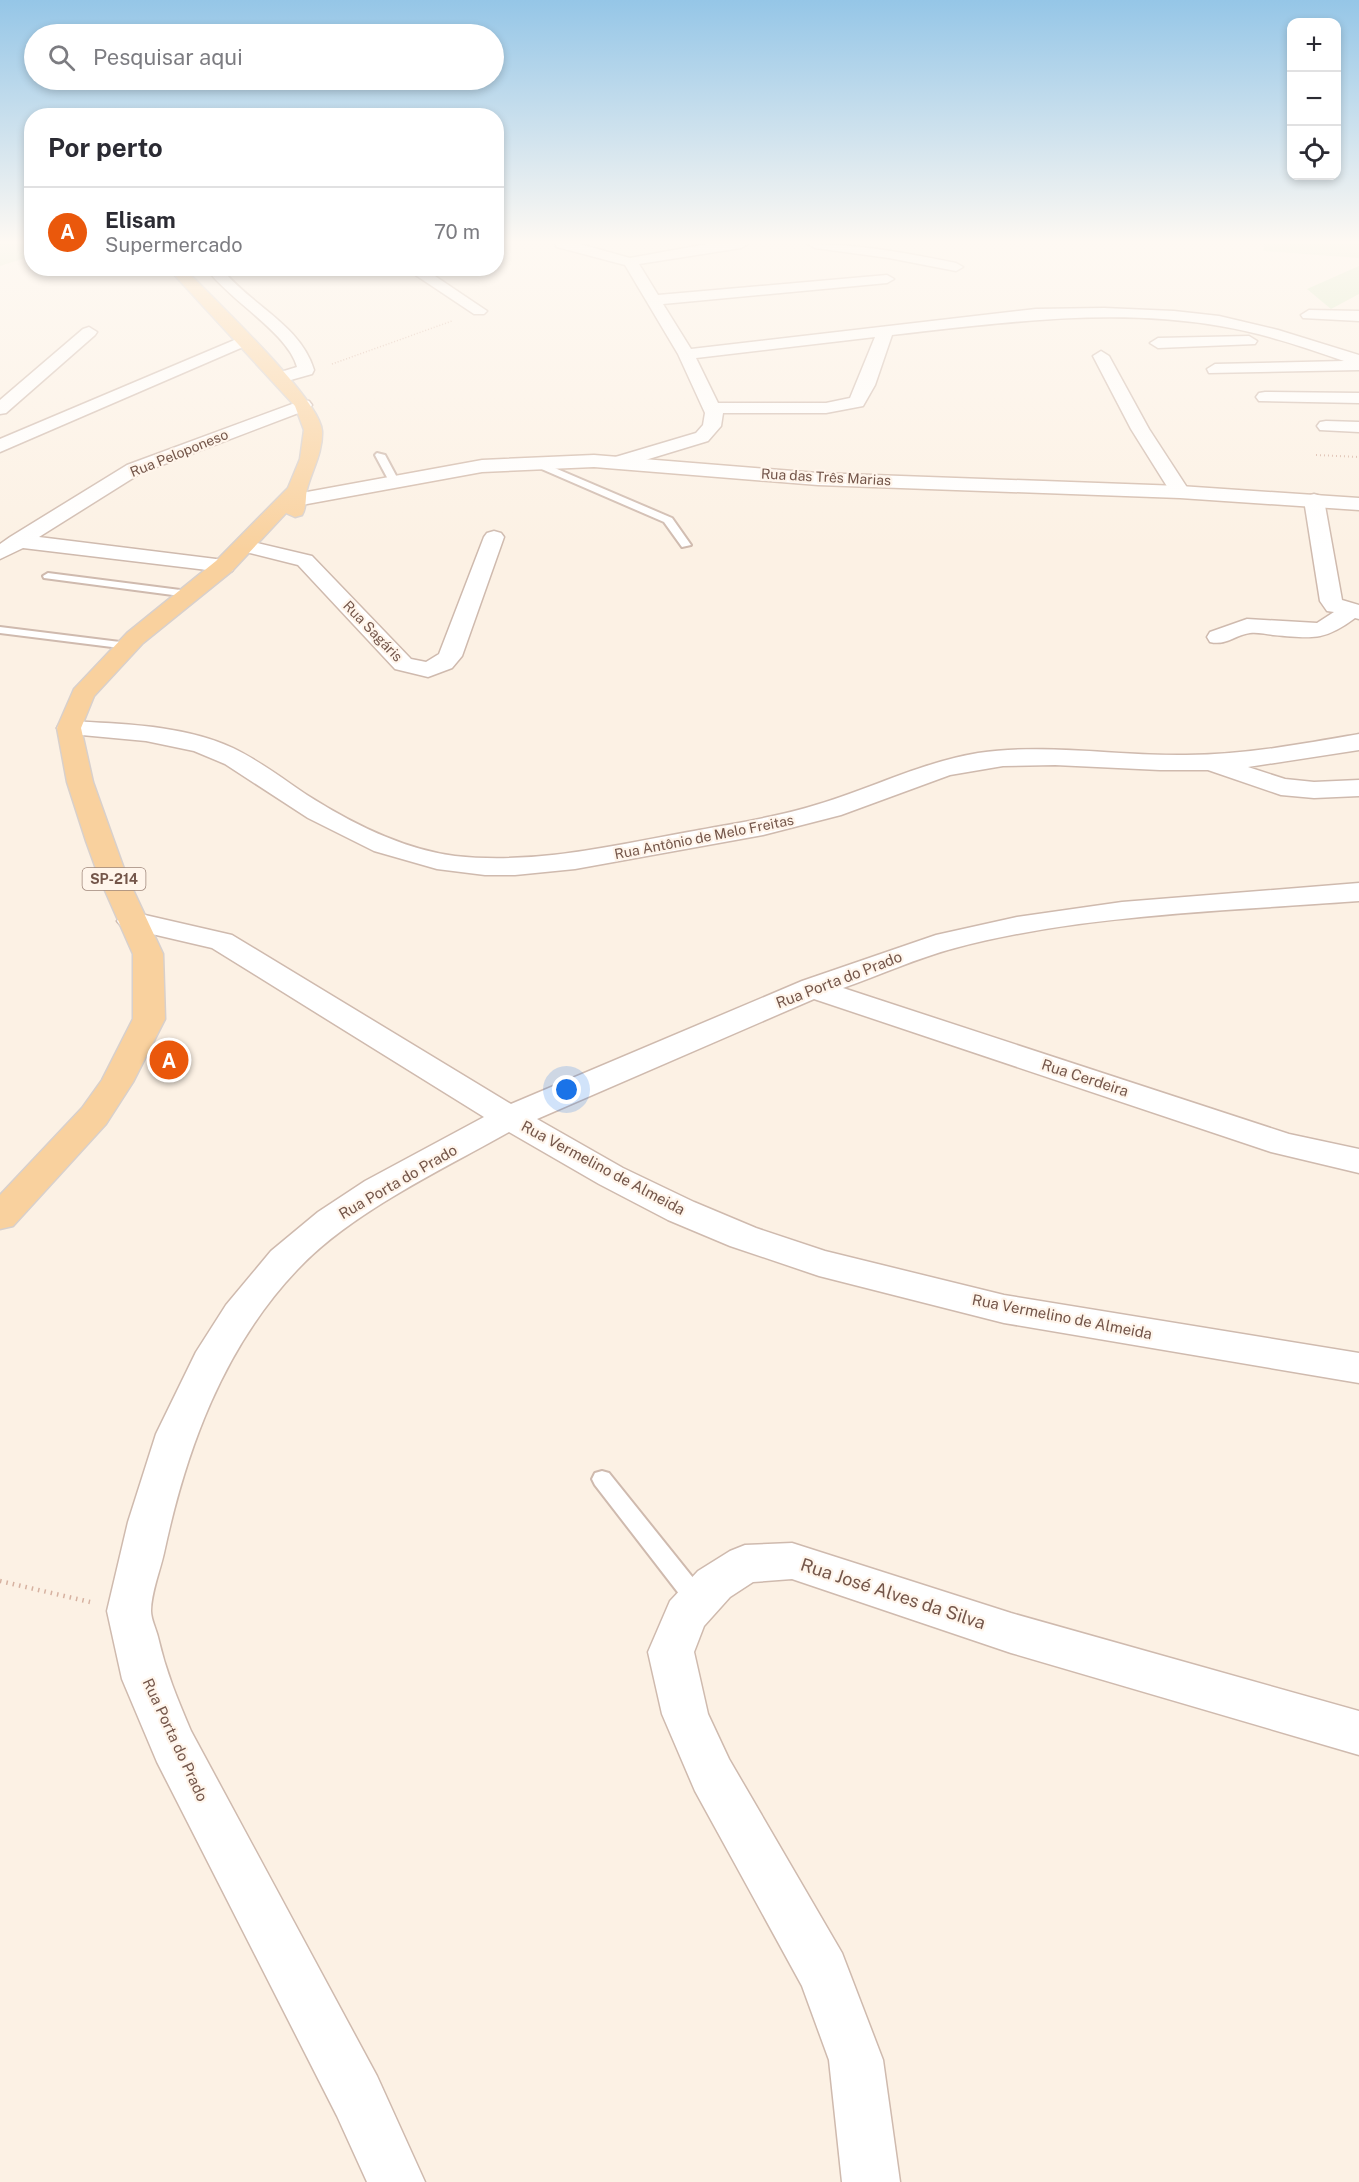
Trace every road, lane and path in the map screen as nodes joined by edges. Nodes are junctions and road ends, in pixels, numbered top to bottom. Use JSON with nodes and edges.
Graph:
{"nodes":[{"id":1,"x":73,"y":346,"type":"edge"},
{"id":2,"x":232,"y":346,"type":"edge"},
{"id":3,"x":249,"y":346,"type":"edge"},
{"id":4,"x":293,"y":346,"type":"edge"},
{"id":5,"x":378,"y":346,"type":"edge"},
{"id":6,"x":681,"y":346,"type":"edge"},
{"id":7,"x":760,"y":346,"type":"edge"},
{"id":8,"x":880,"y":346,"type":"edge"},
{"id":9,"x":1312,"y":346,"type":"edge"},
{"id":10,"x":686,"y":354,"type":"junction"},
{"id":11,"x":1101,"y":356,"type":"dead end"},
{"id":12,"x":1359,"y":361,"type":"edge"},
{"id":13,"x":1359,"y":366,"type":"edge"},
{"id":14,"x":1215,"y":369,"type":"dead end"},
{"id":15,"x":281,"y":379,"type":"junction"},
{"id":16,"x":1264,"y":397,"type":"dead end"},
{"id":17,"x":1359,"y":398,"type":"edge"},
{"id":18,"x":303,"y":405,"type":"junction"},
{"id":19,"x":713,"y":408,"type":"junction"},
{"id":20,"x":0,"y":409,"type":"edge"},
{"id":21,"x":1326,"y":426,"type":"dead end"},
{"id":22,"x":1359,"y":427,"type":"edge"},
{"id":23,"x":3,"y":442,"type":"edge"},
{"id":24,"x":380,"y":455,"type":"dead end"},
{"id":25,"x":1316,"y":455,"type":"dead end"},
{"id":26,"x":1359,"y":457,"type":"edge"},
{"id":27,"x":533,"y":462,"type":"junction"},
{"id":28,"x":619,"y":462,"type":"junction"},
{"id":29,"x":395,"y":483,"type":"junction"},
{"id":30,"x":1180,"y":492,"type":"junction"},
{"id":31,"x":297,"y":495,"type":"junction"},
{"id":32,"x":1314,"y":500,"type":"junction"},
{"id":33,"x":1359,"y":504,"type":"edge"},
{"id":34,"x":494,"y":537,"type":"dead end"},
{"id":35,"x":687,"y":545,"type":"dead end"},
{"id":36,"x":9,"y":547,"type":"edge"},
{"id":37,"x":236,"y":557,"type":"junction"},
{"id":38,"x":48,"y":576,"type":"dead end"},
{"id":39,"x":188,"y":594,"type":"junction"},
{"id":40,"x":1355,"y":612,"type":"edge"},
{"id":41,"x":0,"y":630,"type":"edge"},
{"id":42,"x":1218,"y":637,"type":"dead end"},
{"id":43,"x":128,"y":646,"type":"junction"},
{"id":44,"x":69,"y":728,"type":"junction"},
{"id":45,"x":1359,"y":742,"type":"edge"},
{"id":46,"x":1210,"y":763,"type":"junction"},
{"id":47,"x":1359,"y":788,"type":"edge"},
{"id":48,"x":1359,"y":892,"type":"edge"},
{"id":49,"x":132,"y":921,"type":"junction"},
{"id":50,"x":813,"y":988,"type":"junction"},
{"id":51,"x":509,"y":1118,"type":"junction"},
{"id":52,"x":1359,"y":1161,"type":"edge"},
{"id":53,"x":3,"y":1210,"type":"edge"},
{"id":54,"x":1359,"y":1368,"type":"edge"},
{"id":55,"x":602,"y":1479,"type":"dead end"},
{"id":56,"x":0,"y":1581,"type":"edge"},
{"id":57,"x":699,"y":1601,"type":"junction"},
{"id":58,"x":129,"y":1611,"type":"junction"},
{"id":59,"x":1359,"y":1733,"type":"edge"},
{"id":60,"x":396,"y":2182,"type":"edge"},
{"id":61,"x":872,"y":2182,"type":"edge"}],
"edges":[{"from":1,"to":20,"type":"street"},
{"from":2,"to":23,"type":"street"},
{"from":3,"to":15,"type":"main road"},
{"from":4,"to":15,"type":"street"},
{"from":5,"to":15,"type":"path"},
{"from":6,"to":10,"type":"street"},
{"from":7,"to":10,"type":"street"},
{"from":8,"to":19,"type":"street"},
{"from":9,"to":12,"type":"street"},
{"from":10,"to":19,"type":"street"},
{"from":11,"to":30,"type":"street"},
{"from":13,"to":14,"type":"street"},
{"from":15,"to":18,"type":"main road"},
{"from":16,"to":17,"type":"street"},
{"from":18,"to":31,"type":"main road"},
{"from":18,"to":36,"type":"street","name":"Rua Peloponeso"},
{"from":19,"to":28,"type":"street"},
{"from":21,"to":22,"type":"street"},
{"from":24,"to":29,"type":"lane"},
{"from":25,"to":26,"type":"path"},
{"from":27,"to":28,"type":"street","name":"Rua das Três Marias"},
{"from":27,"to":29,"type":"street","name":"Rua das Três Marias"},
{"from":27,"to":35,"type":"lane"},
{"from":28,"to":30,"type":"street","name":"Rua das Três Marias"},
{"from":29,"to":31,"type":"street","name":"Rua das Três Marias"},
{"from":30,"to":32,"type":"street","name":"Rua das Três Marias"},
{"from":31,"to":37,"type":"main road"},
{"from":32,"to":33,"type":"street","name":"Rua das Três Marias"},
{"from":32,"to":40,"type":"street"},
{"from":34,"to":37,"type":"street","name":"Rua Sagáris"},
{"from":36,"to":37,"type":"street","name":"Rua Sagáris"},
{"from":37,"to":39,"type":"main road"},
{"from":38,"to":39,"type":"lane"},
{"from":39,"to":43,"type":"main road"},
{"from":40,"to":42,"type":"street"},
{"from":41,"to":43,"type":"lane"},
{"from":43,"to":44,"type":"main road"},
{"from":44,"to":46,"type":"street","name":"Rua Antônio de Melo Freitas"},
{"from":44,"to":49,"type":"main road","number":"SP-214"},
{"from":45,"to":46,"type":"street","name":"Rua Antônio de Melo Freitas"},
{"from":46,"to":47,"type":"street"},
{"from":48,"to":50,"type":"street","name":"Rua Porta do Prado"},
{"from":49,"to":51,"type":"street","name":"Rua Vermelino de Almeida"},
{"from":49,"to":53,"type":"main road","number":"SP-214"},
{"from":50,"to":51,"type":"street","name":"Rua Porta do Prado"},
{"from":50,"to":52,"type":"street","name":"Rua Cerdeira"},
{"from":51,"to":54,"type":"street","name":"Rua Vermelino de Almeida"},
{"from":51,"to":58,"type":"street","name":"Rua Porta do Prado"},
{"from":55,"to":57,"type":"lane"},
{"from":56,"to":58,"type":"path"},
{"from":57,"to":59,"type":"street","name":"Rua José Alves da Silva"},
{"from":57,"to":61,"type":"street","name":"Rua José Alves da Silva"},
{"from":58,"to":60,"type":"street","name":"Rua Porta do Prado"}]}
